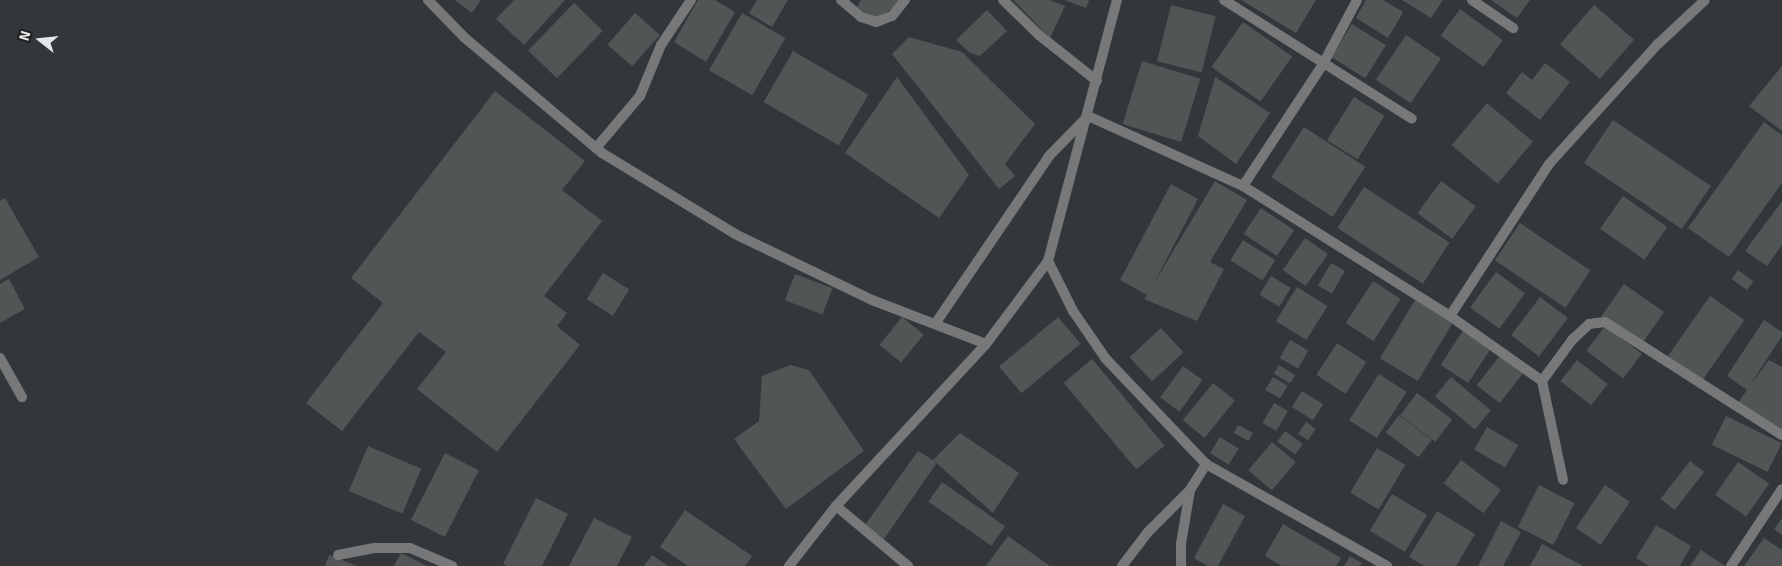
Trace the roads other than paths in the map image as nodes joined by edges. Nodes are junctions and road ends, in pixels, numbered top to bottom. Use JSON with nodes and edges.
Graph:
{"nodes":[{"id":1,"x":428,"y":0,"type":"edge"},
{"id":2,"x":690,"y":0,"type":"edge"},
{"id":3,"x":841,"y":0,"type":"edge"},
{"id":4,"x":905,"y":0,"type":"edge"},
{"id":5,"x":1003,"y":0,"type":"edge"},
{"id":6,"x":1117,"y":0,"type":"edge"},
{"id":7,"x":1224,"y":0,"type":"edge"},
{"id":8,"x":1357,"y":0,"type":"edge"},
{"id":9,"x":1472,"y":0,"type":"edge"},
{"id":10,"x":1706,"y":0,"type":"edge"},
{"id":11,"x":1513,"y":28,"type":"dead end"},
{"id":12,"x":1323,"y":64,"type":"junction"},
{"id":13,"x":1096,"y":81,"type":"junction"},
{"id":14,"x":1088,"y":116,"type":"junction"},
{"id":15,"x":1412,"y":119,"type":"dead end"},
{"id":16,"x":596,"y":148,"type":"junction"},
{"id":17,"x":1243,"y":186,"type":"junction"},
{"id":18,"x":1048,"y":261,"type":"junction"},
{"id":19,"x":1450,"y":316,"type":"junction"},
{"id":20,"x":935,"y":324,"type":"junction"},
{"id":21,"x":986,"y":344,"type":"junction"},
{"id":22,"x":0,"y":358,"type":"edge"},
{"id":23,"x":1542,"y":381,"type":"junction"},
{"id":24,"x":22,"y":397,"type":"dead end"},
{"id":25,"x":1782,"y":436,"type":"edge"},
{"id":26,"x":1206,"y":464,"type":"junction"},
{"id":27,"x":1564,"y":480,"type":"dead end"},
{"id":28,"x":1782,"y":489,"type":"edge"},
{"id":29,"x":1190,"y":490,"type":"junction"},
{"id":30,"x":836,"y":506,"type":"junction"},
{"id":31,"x":338,"y":555,"type":"dead end"},
{"id":32,"x":452,"y":566,"type":"edge"},
{"id":33,"x":789,"y":566,"type":"edge"},
{"id":34,"x":908,"y":566,"type":"edge"},
{"id":35,"x":1122,"y":566,"type":"edge"},
{"id":36,"x":1182,"y":566,"type":"edge"},
{"id":37,"x":1387,"y":566,"type":"edge"},
{"id":38,"x":1731,"y":566,"type":"edge"}],
"edges":[{"from":1,"to":16,"type":"street"},
{"from":2,"to":16,"type":"street"},
{"from":3,"to":4,"type":"street"},
{"from":5,"to":13,"type":"street"},
{"from":6,"to":13,"type":"street"},
{"from":7,"to":12,"type":"street"},
{"from":8,"to":12,"type":"street"},
{"from":9,"to":11,"type":"street"},
{"from":10,"to":19,"type":"street"},
{"from":12,"to":15,"type":"street"},
{"from":12,"to":17,"type":"street"},
{"from":13,"to":14,"type":"street"},
{"from":14,"to":17,"type":"street"},
{"from":14,"to":18,"type":"street"},
{"from":14,"to":20,"type":"street"},
{"from":16,"to":20,"type":"street"},
{"from":17,"to":19,"type":"street"},
{"from":18,"to":21,"type":"street"},
{"from":18,"to":26,"type":"street"},
{"from":19,"to":23,"type":"street"},
{"from":20,"to":21,"type":"street"},
{"from":21,"to":30,"type":"street"},
{"from":22,"to":24,"type":"street"},
{"from":23,"to":25,"type":"street"},
{"from":23,"to":27,"type":"street"},
{"from":26,"to":29,"type":"street"},
{"from":26,"to":37,"type":"street"},
{"from":28,"to":38,"type":"street"},
{"from":29,"to":35,"type":"street"},
{"from":29,"to":36,"type":"street"},
{"from":30,"to":33,"type":"street"},
{"from":30,"to":34,"type":"street"},
{"from":31,"to":32,"type":"street"}]}
